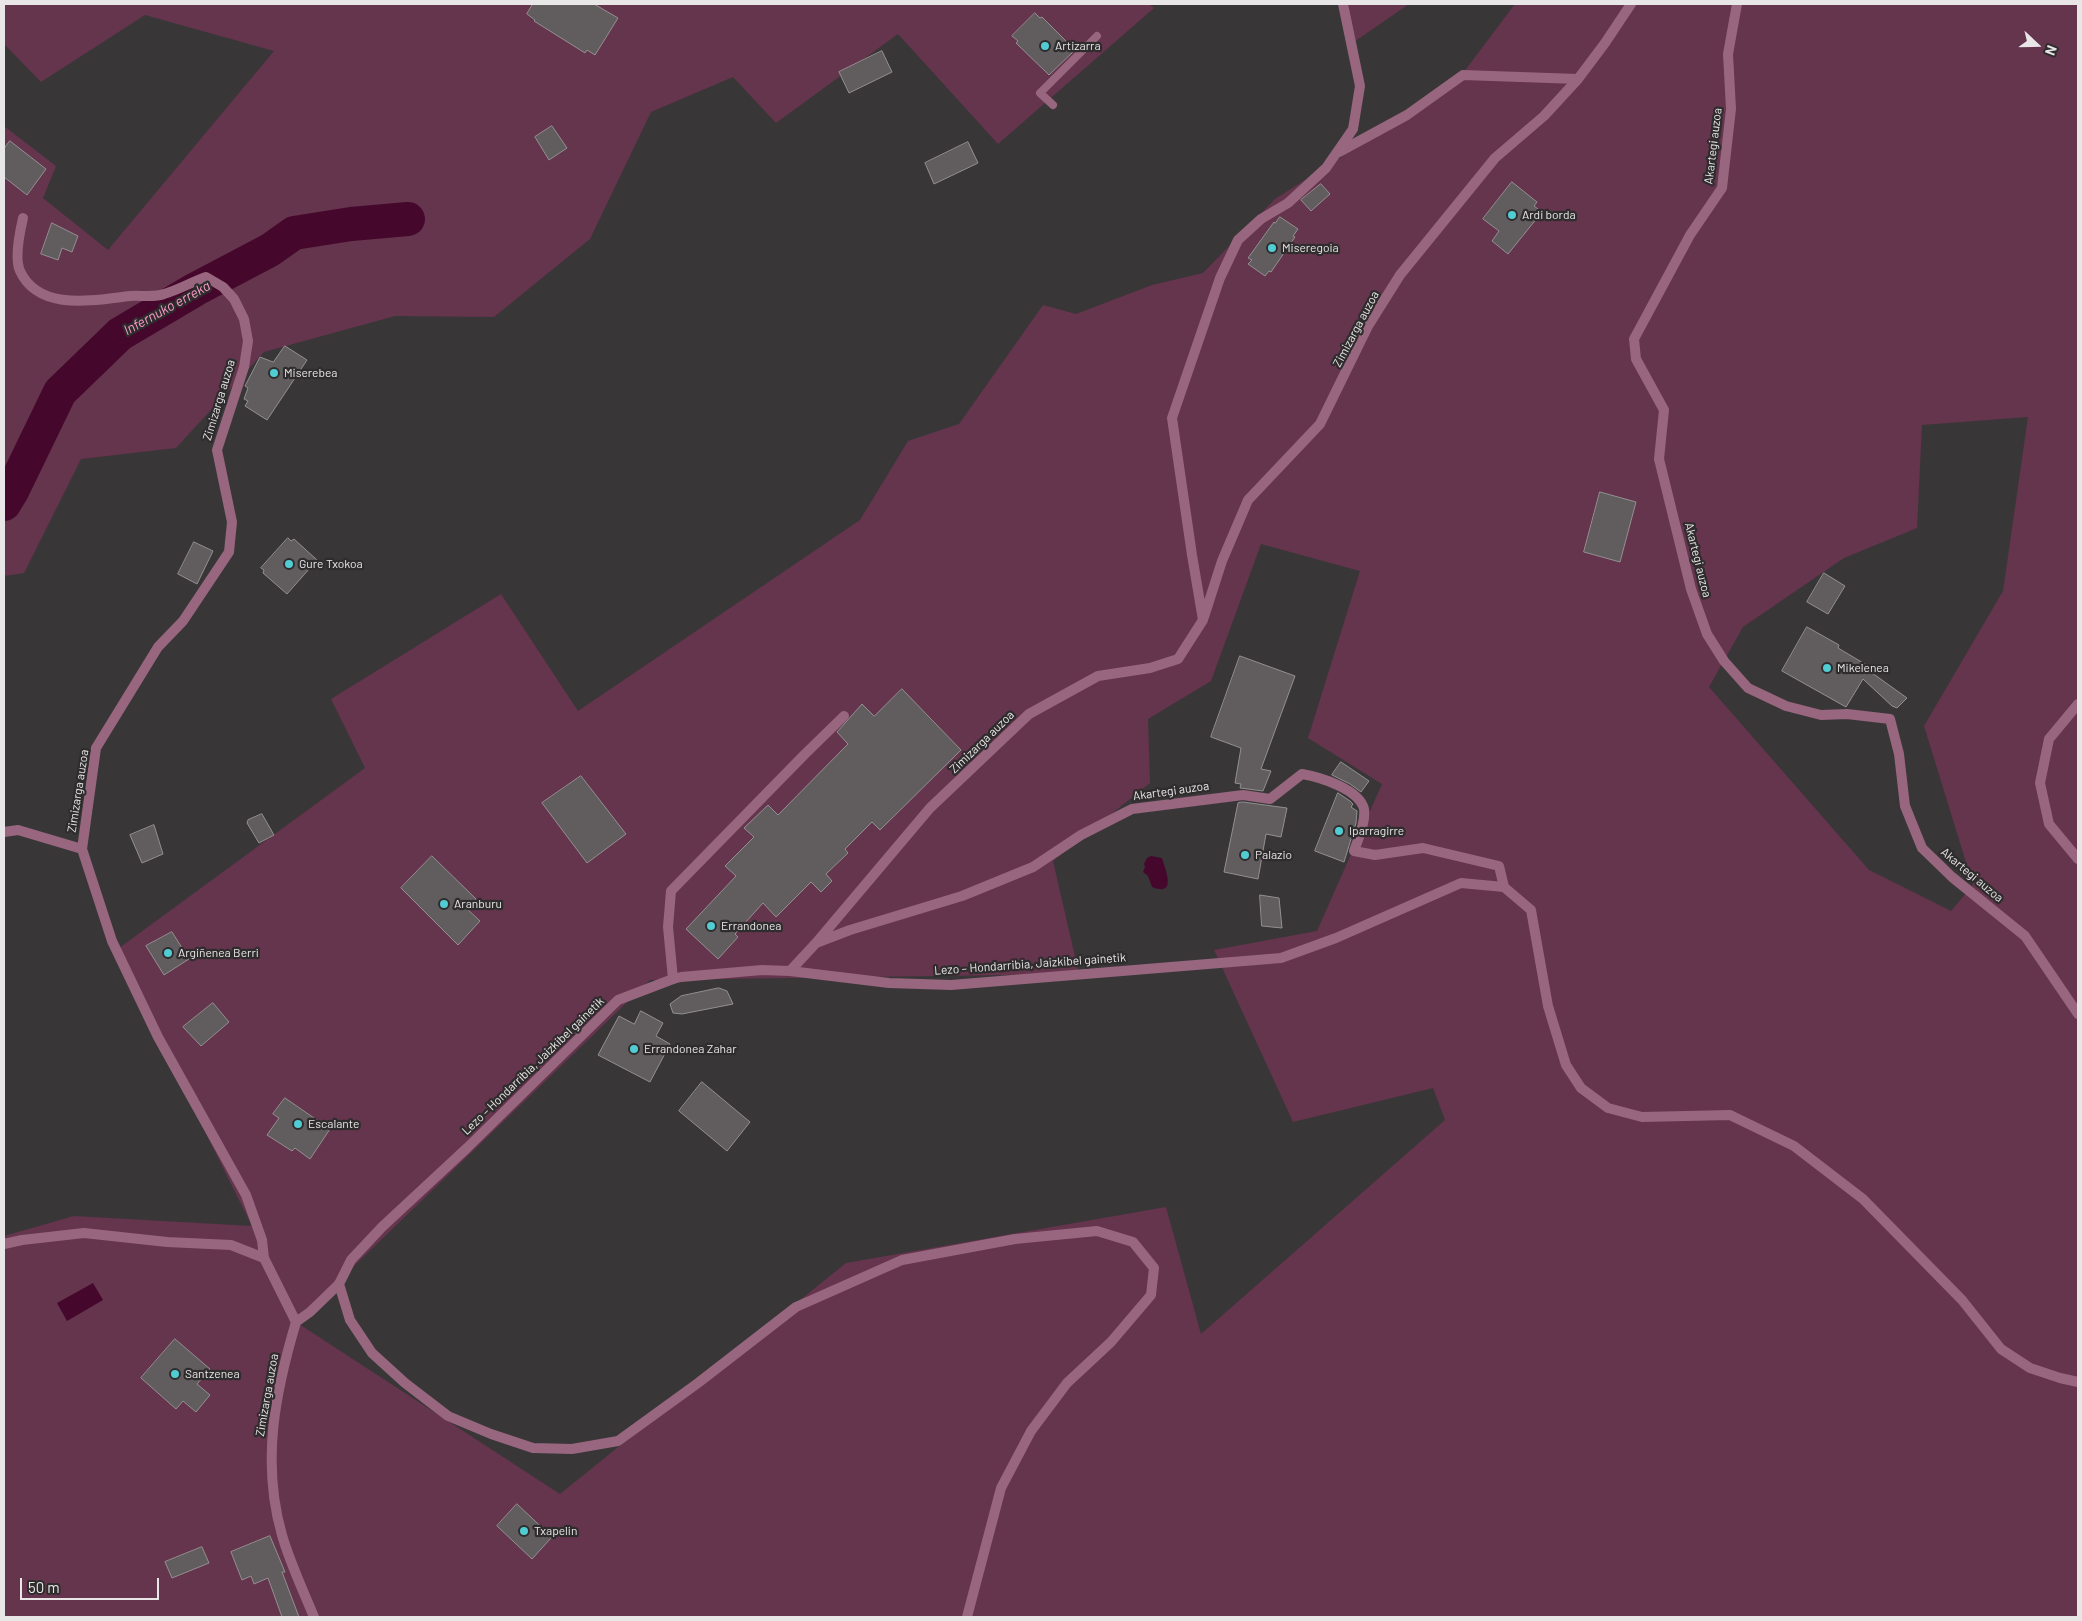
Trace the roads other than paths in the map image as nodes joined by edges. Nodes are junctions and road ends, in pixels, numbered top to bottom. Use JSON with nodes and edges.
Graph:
{"nodes":[{"id":1,"x":1343,"y":4,"type":"edge"},
{"id":2,"x":1630,"y":4,"type":"edge"},
{"id":3,"x":1737,"y":4,"type":"edge"},
{"id":4,"x":1097,"y":36,"type":"dead end"},
{"id":5,"x":1578,"y":79,"type":"junction"},
{"id":6,"x":1053,"y":105,"type":"dead end"},
{"id":7,"x":1336,"y":154,"type":"junction"},
{"id":8,"x":23,"y":218,"type":"dead end"},
{"id":9,"x":1203,"y":620,"type":"junction"},
{"id":10,"x":2078,"y":704,"type":"edge"},
{"id":11,"x":844,"y":716,"type":"dead end"},
{"id":12,"x":4,"y":832,"type":"edge"},
{"id":13,"x":82,"y":848,"type":"junction"},
{"id":14,"x":2078,"y":859,"type":"edge"},
{"id":15,"x":1504,"y":887,"type":"junction"},
{"id":16,"x":816,"y":944,"type":"junction"},
{"id":17,"x":790,"y":971,"type":"junction"},
{"id":18,"x":674,"y":979,"type":"junction"},
{"id":19,"x":2078,"y":1014,"type":"edge"},
{"id":20,"x":4,"y":1244,"type":"edge"},
{"id":21,"x":264,"y":1258,"type":"junction"},
{"id":22,"x":340,"y":1284,"type":"junction"},
{"id":23,"x":296,"y":1322,"type":"junction"},
{"id":24,"x":2078,"y":1382,"type":"edge"},
{"id":25,"x":314,"y":1617,"type":"edge"},
{"id":26,"x":967,"y":1617,"type":"edge"}],
"edges":[{"from":1,"to":7,"type":"street"},
{"from":2,"to":5,"type":"street","name":"Zimizarga auzoa"},
{"from":3,"to":19,"type":"street","name":"Akartegi auzoa"},
{"from":4,"to":6,"type":"lane"},
{"from":5,"to":7,"type":"street"},
{"from":5,"to":9,"type":"street","name":"Zimizarga auzoa"},
{"from":7,"to":9,"type":"street"},
{"from":8,"to":13,"type":"street","name":"Zimizarga auzoa"},
{"from":9,"to":16,"type":"street","name":"Zimizarga auzoa"},
{"from":10,"to":14,"type":"street"},
{"from":11,"to":18,"type":"street"},
{"from":12,"to":13,"type":"street","name":"Zimizarga auzoa"},
{"from":13,"to":21,"type":"street","name":"Zimizarga auzoa"},
{"from":15,"to":16,"type":"street","name":"Akartegi auzoa"},
{"from":15,"to":17,"type":"street","name":"Lezo – Hondarribia, Jaizkibel gainetik"},
{"from":15,"to":24,"type":"street"},
{"from":16,"to":17,"type":"street","name":"Akartegi auzoa"},
{"from":17,"to":18,"type":"street","name":"Lezo – Hondarribia, Jaizkibel gainetik"},
{"from":18,"to":22,"type":"street","name":"Lezo – Hondarribia, Jaizkibel gainetik"},
{"from":20,"to":21,"type":"street"},
{"from":21,"to":23,"type":"street","name":"Zimizarga auzoa"},
{"from":22,"to":23,"type":"street"},
{"from":22,"to":26,"type":"street"},
{"from":23,"to":25,"type":"street","name":"Zimizarga auzoa"}]}
